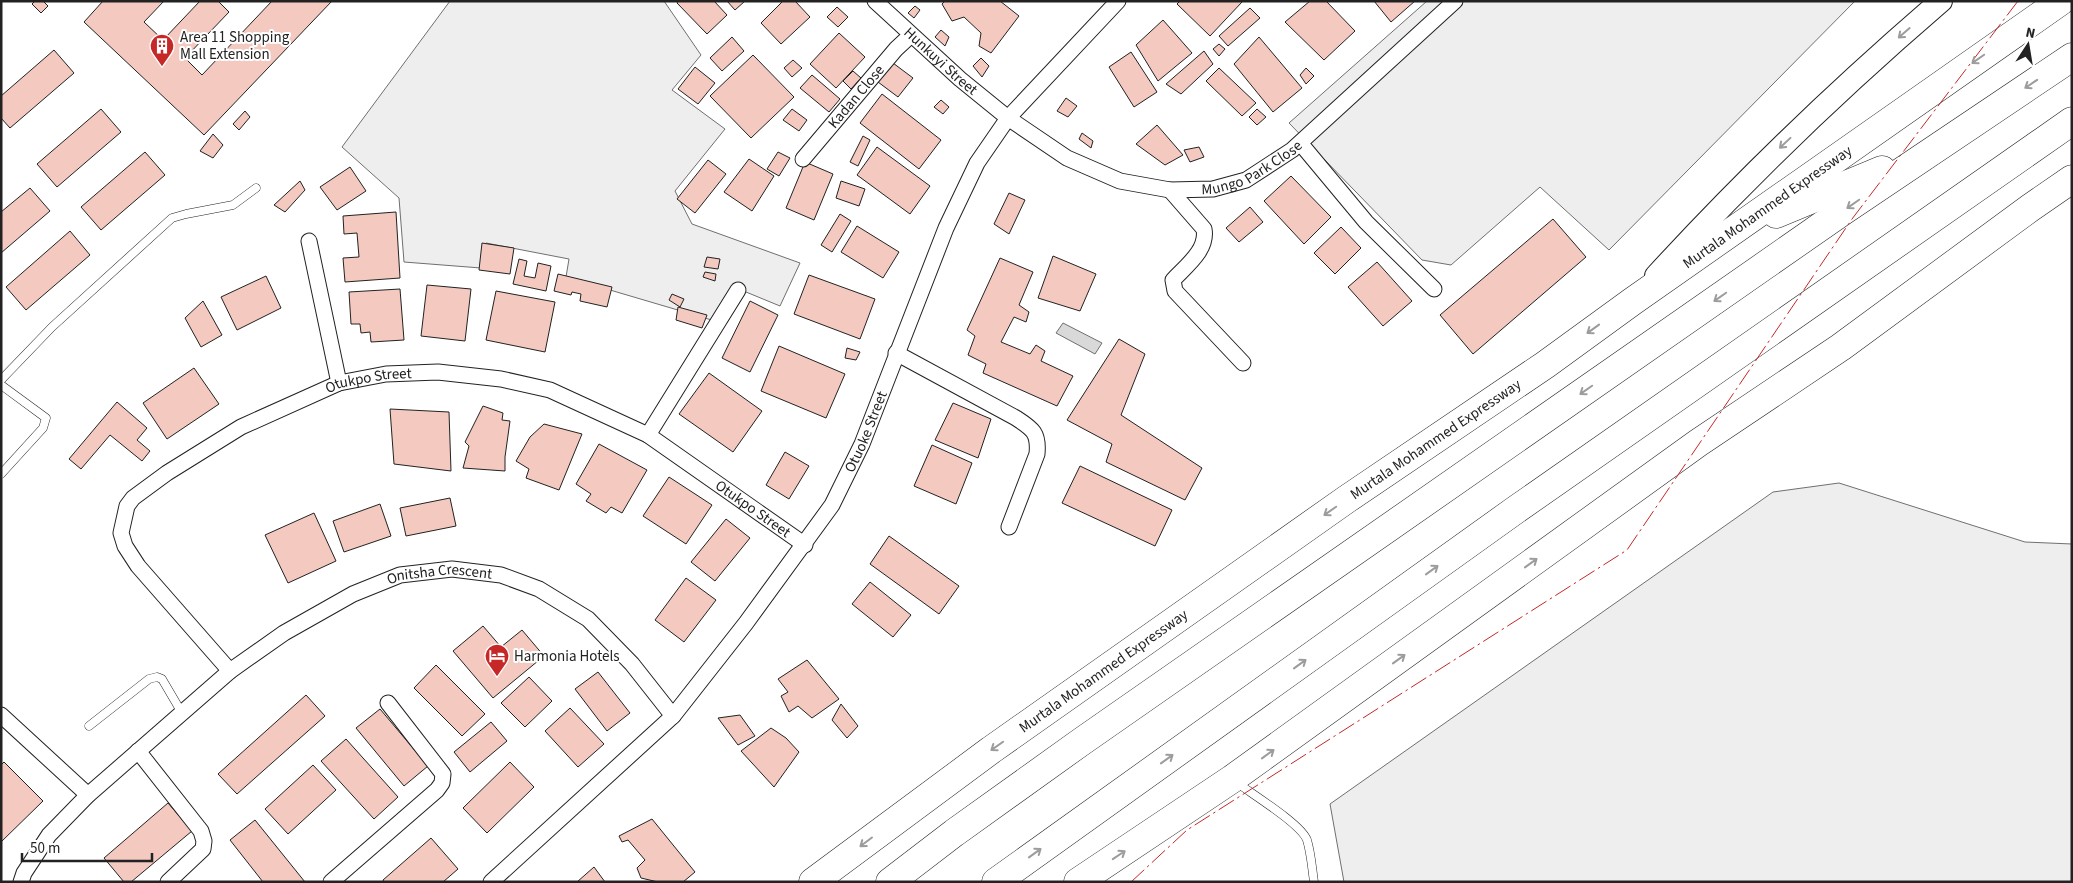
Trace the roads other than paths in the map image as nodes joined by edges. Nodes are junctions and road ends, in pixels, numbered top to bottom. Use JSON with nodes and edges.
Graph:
{"nodes":[{"id":1,"x":875,"y":1,"type":"edge"},
{"id":2,"x":1118,"y":1,"type":"edge"},
{"id":3,"x":1455,"y":1,"type":"edge"},
{"id":4,"x":1941,"y":1,"type":"edge"},
{"id":5,"x":2060,"y":1,"type":"edge"},
{"id":6,"x":910,"y":36,"type":"junction"},
{"id":7,"x":2072,"y":57,"type":"edge"},
{"id":8,"x":1008,"y":118,"type":"junction"},
{"id":9,"x":2072,"y":121,"type":"edge"},
{"id":10,"x":1300,"y":144,"type":"junction"},
{"id":11,"x":1936,"y":147,"type":"junction"},
{"id":12,"x":804,"y":159,"type":"dead end"},
{"id":13,"x":2072,"y":180,"type":"edge"},
{"id":14,"x":256,"y":188,"type":"dead end"},
{"id":15,"x":1170,"y":190,"type":"junction"},
{"id":16,"x":1726,"y":236,"type":"junction"},
{"id":17,"x":309,"y":241,"type":"dead end"},
{"id":18,"x":1434,"y":289,"type":"dead end"},
{"id":19,"x":738,"y":290,"type":"dead end"},
{"id":20,"x":1633,"y":301,"type":"junction"},
{"id":21,"x":896,"y":353,"type":"junction"},
{"id":22,"x":1243,"y":363,"type":"dead end"},
{"id":23,"x":1,"y":380,"type":"edge"},
{"id":24,"x":339,"y":383,"type":"junction"},
{"id":25,"x":1,"y":385,"type":"edge"},
{"id":26,"x":648,"y":435,"type":"junction"},
{"id":27,"x":1,"y":474,"type":"edge"},
{"id":28,"x":1009,"y":527,"type":"dead end"},
{"id":29,"x":805,"y":544,"type":"junction"},
{"id":30,"x":230,"y":671,"type":"junction"},
{"id":31,"x":388,"y":703,"type":"dead end"},
{"id":32,"x":182,"y":712,"type":"junction"},
{"id":33,"x":1,"y":715,"type":"edge"},
{"id":34,"x":673,"y":716,"type":"junction"},
{"id":35,"x":89,"y":726,"type":"dead end"},
{"id":36,"x":138,"y":751,"type":"junction"},
{"id":37,"x":1232,"y":779,"type":"junction"},
{"id":38,"x":88,"y":795,"type":"junction"},
{"id":39,"x":22,"y":882,"type":"edge"},
{"id":40,"x":168,"y":882,"type":"edge"},
{"id":41,"x":331,"y":882,"type":"edge"},
{"id":42,"x":491,"y":882,"type":"edge"},
{"id":43,"x":813,"y":882,"type":"edge"},
{"id":44,"x":890,"y":882,"type":"edge"},
{"id":45,"x":996,"y":882,"type":"edge"},
{"id":46,"x":1078,"y":882,"type":"edge"},
{"id":47,"x":1314,"y":882,"type":"edge"}],
"edges":[{"from":1,"to":6,"type":"street","name":"Hunkuyi Street"},
{"from":2,"to":8,"type":"street","name":"Otuoke Street"},
{"from":3,"to":10,"type":"street","name":"Mungo Park Close"},
{"from":4,"to":20,"type":"main road","one_way":true},
{"from":5,"to":16,"type":"highway","name":"Murtala Mohammed Expressway","one_way":true},
{"from":6,"to":8,"type":"street","name":"Hunkuyi Street"},
{"from":6,"to":12,"type":"street","name":"Kadan Close"},
{"from":7,"to":11,"type":"highway","one_way":true},
{"from":8,"to":15,"type":"street","name":"Mungo Park Close"},
{"from":8,"to":21,"type":"street","name":"Otuoke Street"},
{"from":45,"to":9,"type":"highway","one_way":true},
{"from":10,"to":15,"type":"street","name":"Mungo Park Close"},
{"from":10,"to":18,"type":"street"},
{"from":11,"to":16,"type":"highway"},
{"from":11,"to":44,"type":"highway","one_way":true},
{"from":37,"to":13,"type":"highway","one_way":true},
{"from":14,"to":23,"type":"lane"},
{"from":15,"to":22,"type":"street"},
{"from":16,"to":20,"type":"highway","name":"Murtala Mohammed Expressway"},
{"from":17,"to":24,"type":"street"},
{"from":19,"to":26,"type":"street"},
{"from":20,"to":43,"type":"highway","name":"Murtala Mohammed Expressway","one_way":true},
{"from":21,"to":28,"type":"street"},
{"from":21,"to":29,"type":"street","name":"Otuoke Street"},
{"from":24,"to":26,"type":"street","name":"Otukpo Street"},
{"from":24,"to":30,"type":"street","name":"Otukpo Street"},
{"from":25,"to":27,"type":"lane"},
{"from":26,"to":29,"type":"street","name":"Otukpo Street"},
{"from":29,"to":34,"type":"street","name":"Otuoke Street"},
{"from":30,"to":32,"type":"street","name":"Onitsha Crescent"},
{"from":30,"to":34,"type":"street","name":"Onitsha Crescent"},
{"from":31,"to":41,"type":"street"},
{"from":32,"to":35,"type":"lane"},
{"from":32,"to":36,"type":"street","name":"Onitsha Crescent"},
{"from":33,"to":38,"type":"street"},
{"from":34,"to":42,"type":"street"},
{"from":36,"to":38,"type":"street","name":"Onitsha Crescent"},
{"from":36,"to":40,"type":"street"},
{"from":46,"to":37,"type":"highway","one_way":true},
{"from":37,"to":47,"type":"lane"},
{"from":38,"to":39,"type":"street","name":"Onitsha Crescent"}]}
